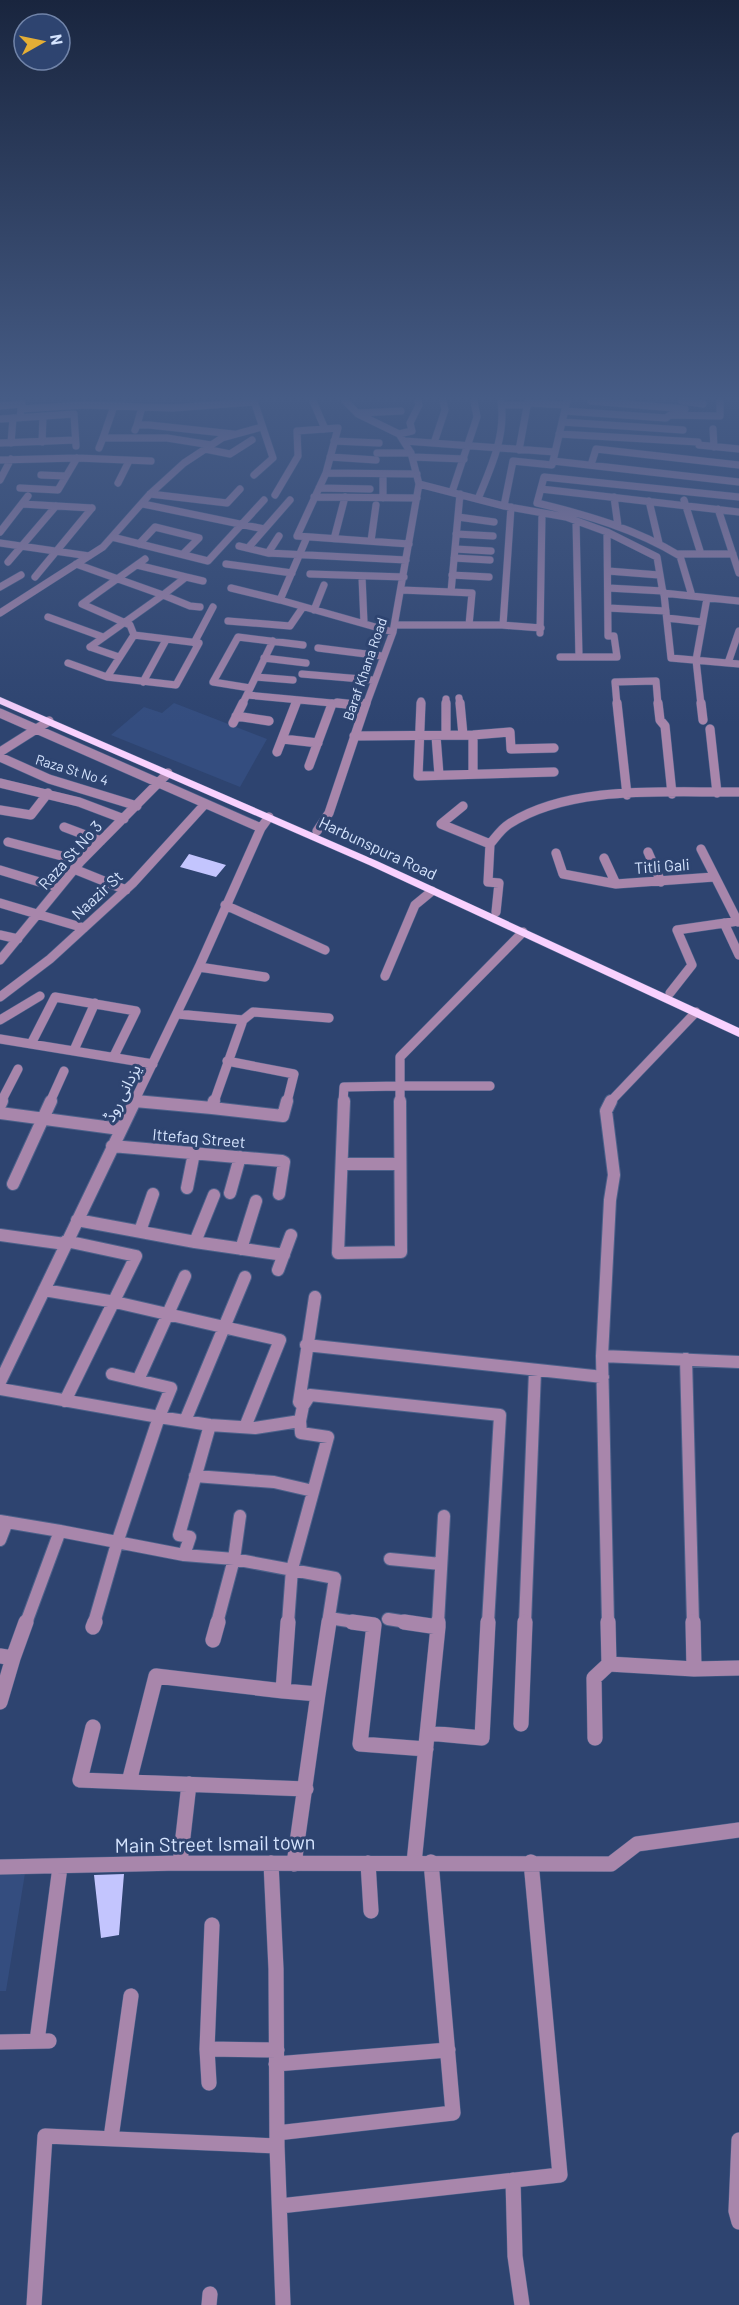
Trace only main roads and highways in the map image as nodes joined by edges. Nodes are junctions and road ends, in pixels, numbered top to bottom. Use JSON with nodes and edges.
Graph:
{"nodes":[{"id":1,"x":1,"y":699,"type":"edge"},
{"id":2,"x":123,"y":750,"type":"junction"},
{"id":3,"x":376,"y":860,"type":"junction"},
{"id":4,"x":698,"y":1010,"type":"junction"},
{"id":5,"x":739,"y":1025,"type":"edge"},
{"id":6,"x":739,"y":1033,"type":"edge"}],
"edges":[{"from":1,"to":2,"type":"main road","name":"Harbunspura Road"},
{"from":1,"to":2,"type":"main road","name":"Harbunspura Road"},
{"from":2,"to":3,"type":"main road","name":"Harbunspura Road"},
{"from":2,"to":3,"type":"main road","name":"Harbunspura Road"},
{"from":3,"to":4,"type":"main road","name":"Harbunspura Road"},
{"from":3,"to":4,"type":"main road","name":"Harbunspura Road"},
{"from":4,"to":5,"type":"main road","name":"Harbunspura Road"},
{"from":4,"to":6,"type":"main road","name":"Harbunspura Road"}]}
